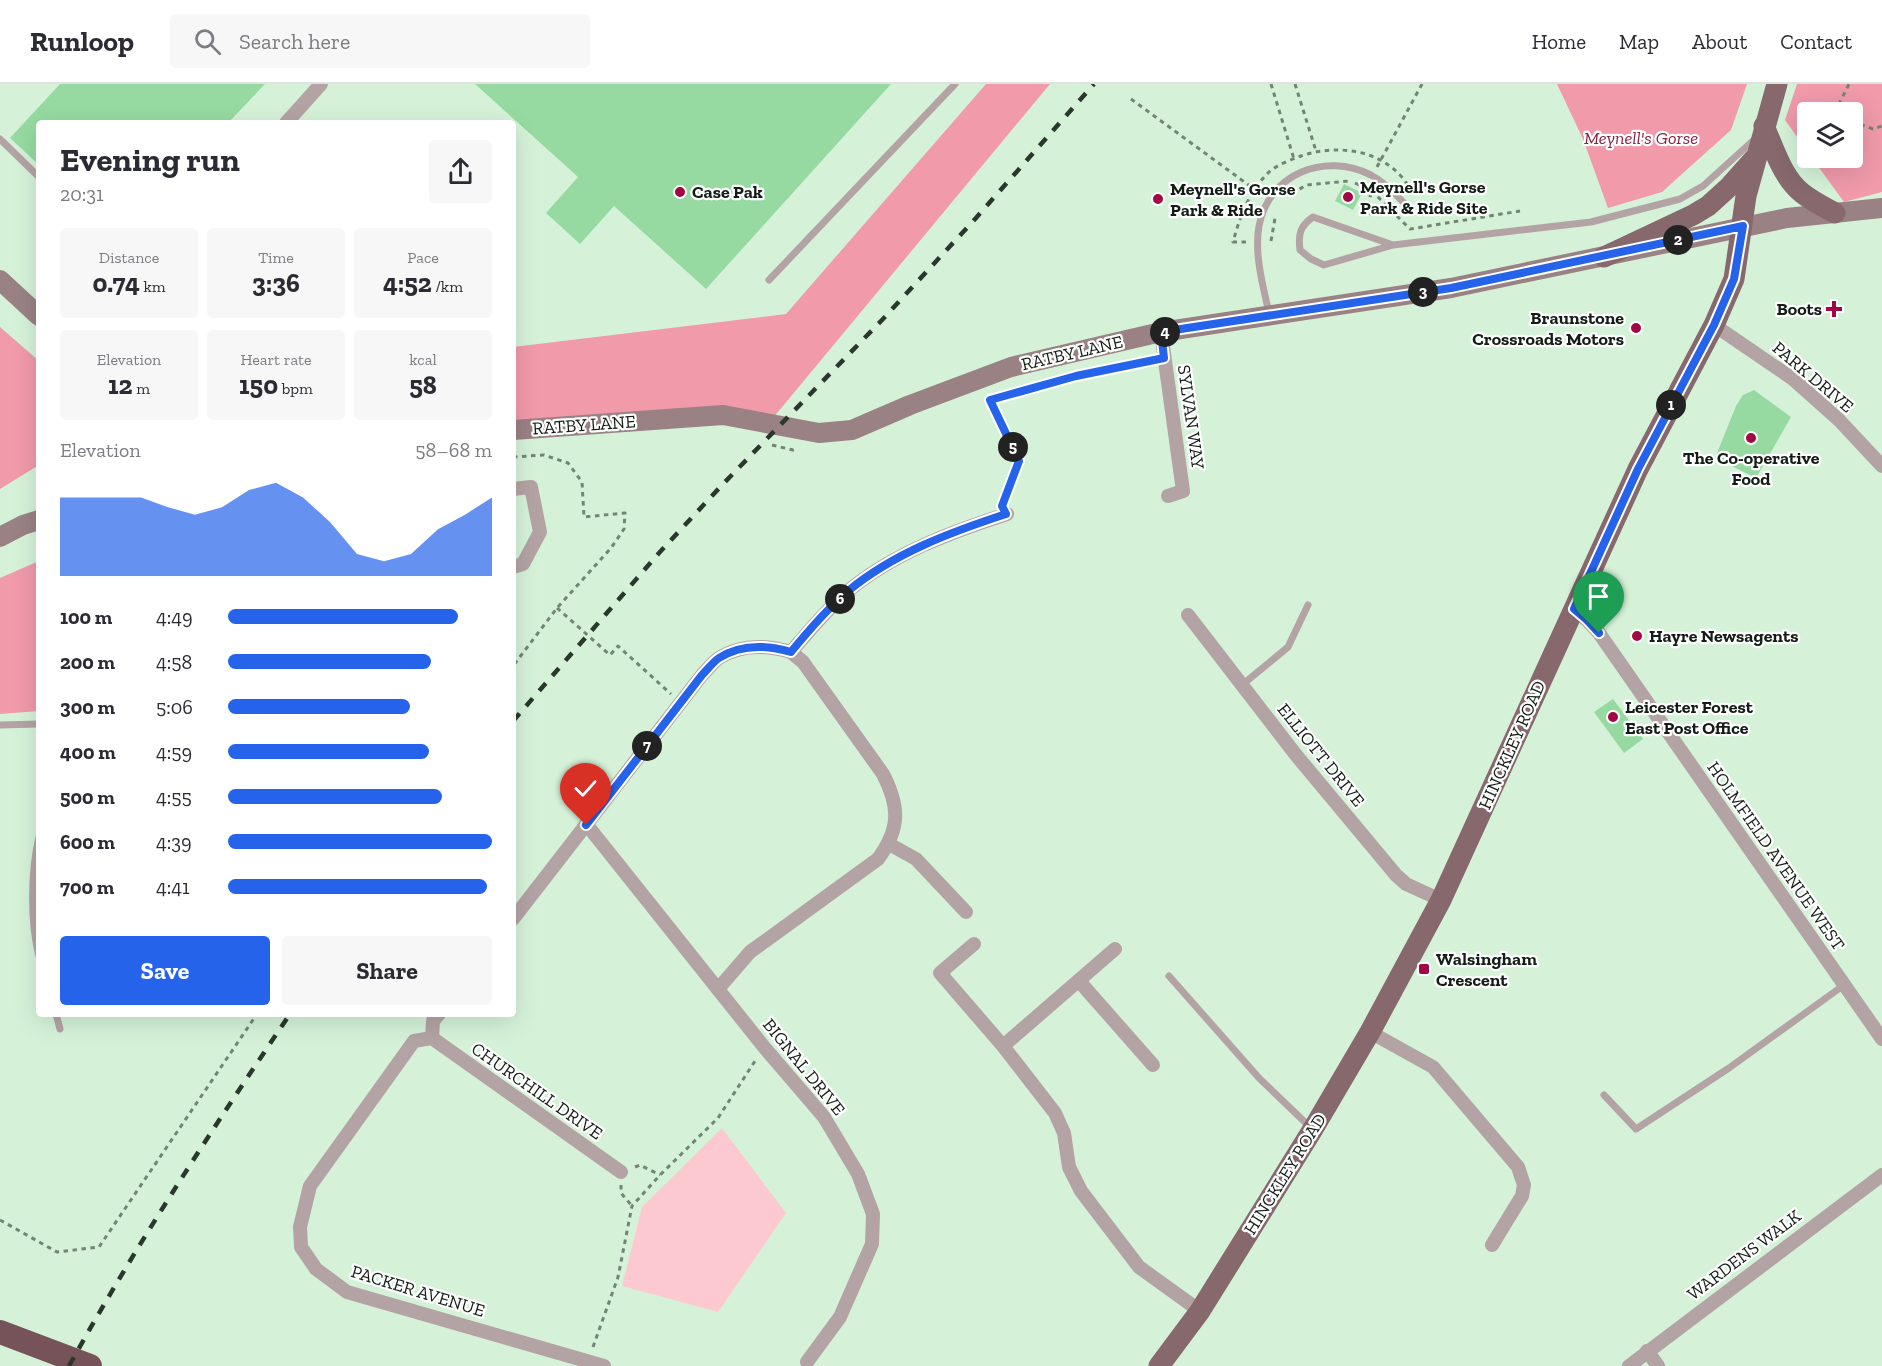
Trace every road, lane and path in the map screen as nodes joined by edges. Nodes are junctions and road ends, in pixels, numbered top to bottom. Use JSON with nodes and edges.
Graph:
{"nodes":[{"id":1,"x":321,"y":84,"type":"edge"},
{"id":2,"x":955,"y":84,"type":"edge"},
{"id":3,"x":1271,"y":84,"type":"edge"},
{"id":4,"x":1295,"y":84,"type":"edge"},
{"id":5,"x":1422,"y":84,"type":"edge"},
{"id":6,"x":1777,"y":84,"type":"edge"},
{"id":7,"x":1849,"y":84,"type":"edge"},
{"id":8,"x":1131,"y":99,"type":"dead end"},
{"id":9,"x":1840,"y":102,"type":"edge"},
{"id":10,"x":288,"y":120,"type":"edge"},
{"id":11,"x":1863,"y":125,"type":"edge"},
{"id":12,"x":1882,"y":126,"type":"edge"},
{"id":13,"x":1764,"y":129,"type":"junction"},
{"id":14,"x":0,"y":139,"type":"edge"},
{"id":15,"x":1316,"y":151,"type":"dead end"},
{"id":16,"x":1756,"y":156,"type":"junction"},
{"id":17,"x":1294,"y":159,"type":"dead end"},
{"id":18,"x":36,"y":174,"type":"edge"},
{"id":19,"x":1372,"y":176,"type":"junction"},
{"id":20,"x":1254,"y":189,"type":"dead end"},
{"id":21,"x":1288,"y":196,"type":"dead end"},
{"id":22,"x":1369,"y":206,"type":"dead end"},
{"id":23,"x":1409,"y":208,"type":"dead end"},
{"id":24,"x":1882,"y":208,"type":"edge"},
{"id":25,"x":1277,"y":211,"type":"dead end"},
{"id":26,"x":1520,"y":211,"type":"dead end"},
{"id":27,"x":1835,"y":213,"type":"junction"},
{"id":28,"x":1371,"y":216,"type":"dead end"},
{"id":29,"x":1743,"y":226,"type":"junction"},
{"id":30,"x":1271,"y":241,"type":"dead end"},
{"id":31,"x":1394,"y":245,"type":"junction"},
{"id":32,"x":1604,"y":257,"type":"junction"},
{"id":33,"x":0,"y":279,"type":"edge"},
{"id":34,"x":770,"y":280,"type":"dead end"},
{"id":35,"x":36,"y":313,"type":"edge"},
{"id":36,"x":1269,"y":316,"type":"junction"},
{"id":37,"x":1714,"y":325,"type":"junction"},
{"id":38,"x":1161,"y":332,"type":"junction"},
{"id":39,"x":1164,"y":358,"type":"junction"},
{"id":40,"x":516,"y":430,"type":"edge"},
{"id":41,"x":516,"y":456,"type":"edge"},
{"id":42,"x":1882,"y":466,"type":"edge"},
{"id":43,"x":516,"y":489,"type":"edge"},
{"id":44,"x":1168,"y":496,"type":"dead end"},
{"id":45,"x":1006,"y":514,"type":"joint"},
{"id":46,"x":36,"y":521,"type":"edge"},
{"id":47,"x":0,"y":537,"type":"edge"},
{"id":48,"x":516,"y":566,"type":"edge"},
{"id":49,"x":1308,"y":605,"type":"dead end"},
{"id":50,"x":557,"y":608,"type":"junction"},
{"id":51,"x":1574,"y":609,"type":"junction"},
{"id":52,"x":1188,"y":615,"type":"dead end"},
{"id":53,"x":791,"y":652,"type":"junction"},
{"id":54,"x":516,"y":662,"type":"edge"},
{"id":55,"x":1242,"y":685,"type":"junction"},
{"id":56,"x":680,"y":703,"type":"junction"},
{"id":57,"x":36,"y":724,"type":"edge"},
{"id":58,"x":0,"y":725,"type":"edge"},
{"id":59,"x":586,"y":825,"type":"junction"},
{"id":60,"x":889,"y":844,"type":"junction"},
{"id":61,"x":36,"y":848,"type":"edge"},
{"id":62,"x":1441,"y":900,"type":"junction"},
{"id":63,"x":966,"y":912,"type":"dead end"},
{"id":64,"x":516,"y":915,"type":"edge"},
{"id":65,"x":36,"y":944,"type":"edge"},
{"id":66,"x":974,"y":944,"type":"dead end"},
{"id":67,"x":1115,"y":949,"type":"dead end"},
{"id":68,"x":1169,"y":976,"type":"dead end"},
{"id":69,"x":1079,"y":981,"type":"junction"},
{"id":70,"x":1844,"y":985,"type":"junction"},
{"id":71,"x":718,"y":989,"type":"junction"},
{"id":72,"x":57,"y":1017,"type":"edge"},
{"id":73,"x":255,"y":1017,"type":"edge"},
{"id":74,"x":437,"y":1017,"type":"edge"},
{"id":75,"x":60,"y":1029,"type":"dead end"},
{"id":76,"x":1370,"y":1032,"type":"junction"},
{"id":77,"x":432,"y":1038,"type":"junction"},
{"id":78,"x":1882,"y":1039,"type":"edge"},
{"id":79,"x":1003,"y":1046,"type":"junction"},
{"id":80,"x":764,"y":1047,"type":"junction"},
{"id":81,"x":1153,"y":1065,"type":"dead end"},
{"id":82,"x":1604,"y":1095,"type":"dead end"},
{"id":83,"x":1313,"y":1129,"type":"junction"},
{"id":84,"x":621,"y":1173,"type":"junction"},
{"id":85,"x":660,"y":1175,"type":"junction"},
{"id":86,"x":1882,"y":1175,"type":"edge"},
{"id":87,"x":632,"y":1206,"type":"junction"},
{"id":88,"x":0,"y":1220,"type":"edge"},
{"id":89,"x":1492,"y":1245,"type":"dead end"},
{"id":90,"x":1200,"y":1311,"type":"junction"},
{"id":91,"x":0,"y":1332,"type":"edge"},
{"id":92,"x":1647,"y":1351,"type":"junction"},
{"id":93,"x":588,"y":1360,"type":"junction"},
{"id":94,"x":88,"y":1365,"type":"edge"},
{"id":95,"x":807,"y":1365,"type":"edge"},
{"id":96,"x":604,"y":1366,"type":"edge"},
{"id":97,"x":1159,"y":1366,"type":"edge"},
{"id":98,"x":1629,"y":1366,"type":"edge"},
{"id":99,"x":1658,"y":1366,"type":"edge"}],
"edges":[{"from":1,"to":10,"type":"street"},
{"from":2,"to":34,"type":"lane"},
{"from":3,"to":17,"type":"path"},
{"from":4,"to":15,"type":"path"},
{"from":5,"to":19,"type":"path"},
{"from":6,"to":13,"type":"main road","name":"HINCKLEY ROAD"},
{"from":7,"to":9,"type":"path"},
{"from":8,"to":20,"type":"path"},
{"from":11,"to":12,"type":"path"},
{"from":13,"to":16,"type":"main road","name":"HINCKLEY ROAD"},
{"from":13,"to":27,"type":"main road"},
{"from":13,"to":31,"type":"lane"},
{"from":14,"to":18,"type":"lane"},
{"from":16,"to":29,"type":"main road","name":"HINCKLEY ROAD"},
{"from":16,"to":32,"type":"main road"},
{"from":19,"to":23,"type":"lane"},
{"from":19,"to":36,"type":"lane"},
{"from":21,"to":26,"type":"path"},
{"from":22,"to":28,"type":"path"},
{"from":24,"to":27,"type":"main road","name":"RATBY LANE"},
{"from":25,"to":30,"type":"path"},
{"from":27,"to":29,"type":"main road","name":"RATBY LANE"},
{"from":29,"to":32,"type":"main road","name":"RATBY LANE"},
{"from":29,"to":37,"type":"main road","name":"HINCKLEY ROAD"},
{"from":31,"to":31,"type":"lane"},
{"from":32,"to":36,"type":"main road","name":"RATBY LANE"},
{"from":33,"to":35,"type":"main road"},
{"from":36,"to":38,"type":"main road","name":"RATBY LANE"},
{"from":37,"to":42,"type":"street","name":"PARK DRIVE"},
{"from":37,"to":51,"type":"main road","name":"HINCKLEY ROAD"},
{"from":38,"to":39,"type":"street","name":"SYLVAN WAY"},
{"from":38,"to":40,"type":"main road","name":"RATBY LANE"},
{"from":39,"to":44,"type":"street","name":"SYLVAN WAY"},
{"from":39,"to":45,"type":"path"},
{"from":41,"to":50,"type":"path"},
{"from":43,"to":48,"type":"street"},
{"from":45,"to":53,"type":"street"},
{"from":46,"to":47,"type":"main road"},
{"from":49,"to":55,"type":"lane"},
{"from":50,"to":54,"type":"path"},
{"from":50,"to":56,"type":"path"},
{"from":51,"to":62,"type":"main road","name":"HINCKLEY ROAD"},
{"from":51,"to":70,"type":"street","name":"HOLMFIELD AVENUE WEST"},
{"from":52,"to":55,"type":"street","name":"ELLIOTT DRIVE"},
{"from":53,"to":56,"type":"street"},
{"from":53,"to":60,"type":"street"},
{"from":55,"to":62,"type":"street","name":"ELLIOTT DRIVE"},
{"from":56,"to":59,"type":"street"},
{"from":57,"to":58,"type":"lane"},
{"from":59,"to":64,"type":"street"},
{"from":59,"to":71,"type":"street","name":"BIGNAL DRIVE"},
{"from":60,"to":63,"type":"street"},
{"from":60,"to":71,"type":"street"},
{"from":61,"to":65,"type":"lane"},
{"from":62,"to":76,"type":"main road","name":"HINCKLEY ROAD"},
{"from":66,"to":79,"type":"street"},
{"from":67,"to":69,"type":"street"},
{"from":68,"to":83,"type":"lane"},
{"from":69,"to":79,"type":"street"},
{"from":69,"to":81,"type":"street"},
{"from":70,"to":78,"type":"street","name":"HOLMFIELD AVENUE WEST"},
{"from":70,"to":82,"type":"lane"},
{"from":71,"to":80,"type":"street","name":"BIGNAL DRIVE"},
{"from":72,"to":75,"type":"lane"},
{"from":73,"to":88,"type":"path"},
{"from":74,"to":77,"type":"street"},
{"from":76,"to":83,"type":"main road","name":"HINCKLEY ROAD"},
{"from":76,"to":89,"type":"street"},
{"from":77,"to":84,"type":"street","name":"CHURCHILL DRIVE"},
{"from":77,"to":93,"type":"street","name":"PACKER AVENUE"},
{"from":79,"to":90,"type":"street"},
{"from":80,"to":85,"type":"path"},
{"from":80,"to":95,"type":"street","name":"BIGNAL DRIVE"},
{"from":83,"to":90,"type":"main road","name":"HINCKLEY ROAD"},
{"from":84,"to":85,"type":"path"},
{"from":84,"to":87,"type":"path"},
{"from":85,"to":87,"type":"path"},
{"from":86,"to":92,"type":"street","name":"WARDENS WALK"},
{"from":87,"to":93,"type":"path"},
{"from":90,"to":97,"type":"main road","name":"HINCKLEY ROAD"},
{"from":91,"to":94,"type":"highway"},
{"from":92,"to":98,"type":"street","name":"WARDENS WALK"},
{"from":92,"to":99,"type":"street"},
{"from":93,"to":96,"type":"street","name":"PACKER AVENUE"}]}
